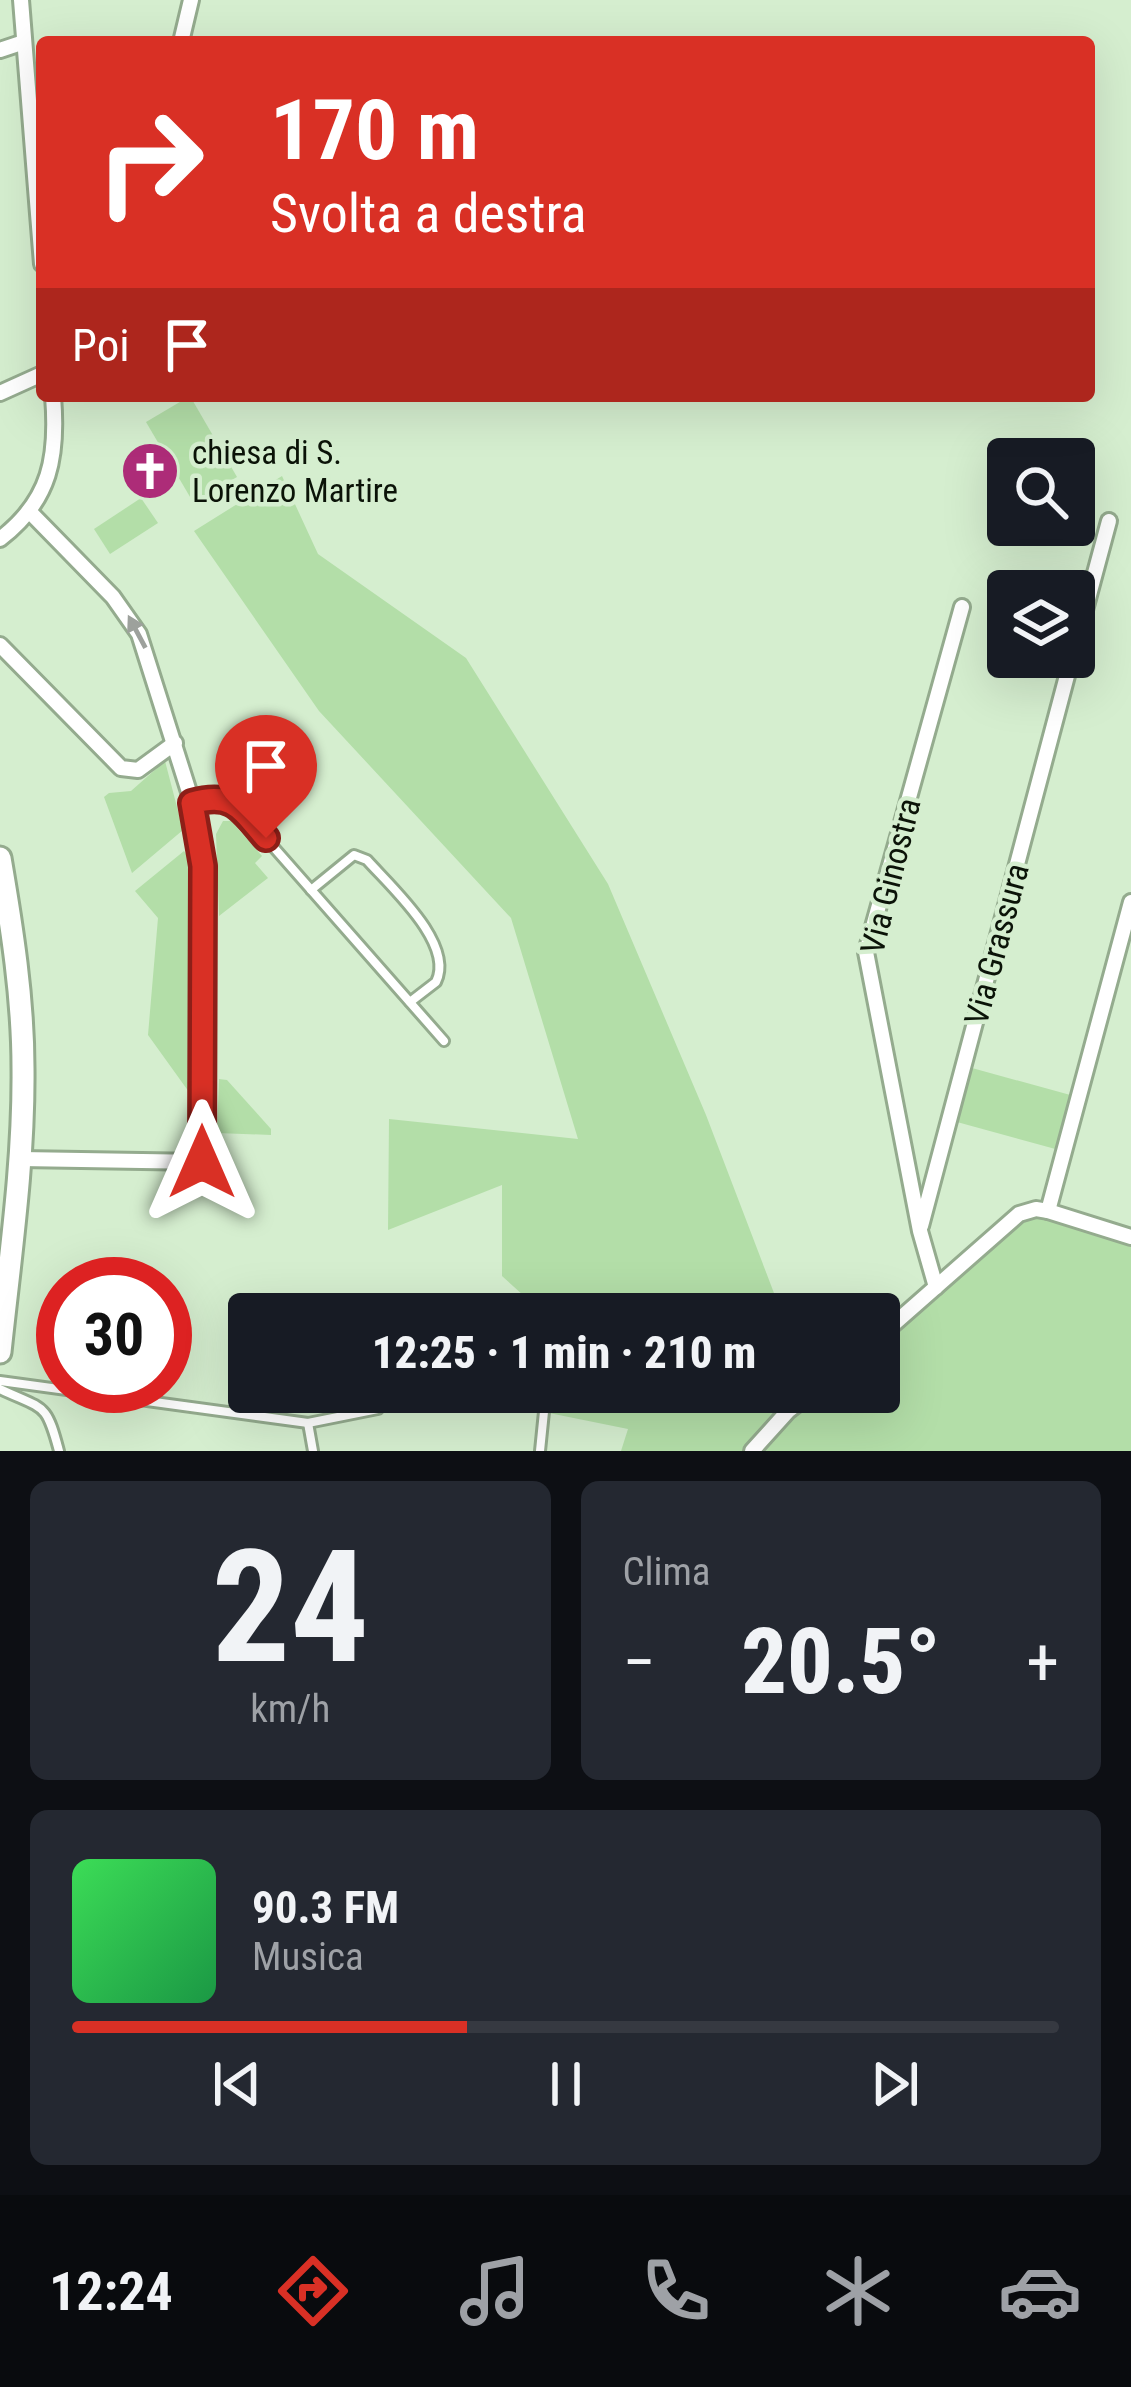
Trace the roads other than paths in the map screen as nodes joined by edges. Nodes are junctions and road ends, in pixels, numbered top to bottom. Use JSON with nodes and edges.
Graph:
{"nodes":[{"id":1,"x":21,"y":0,"type":"edge"},
{"id":2,"x":191,"y":0,"type":"edge"},
{"id":3,"x":182,"y":36,"type":"edge"},
{"id":4,"x":24,"y":42,"type":"junction"},
{"id":5,"x":0,"y":50,"type":"edge"},
{"id":6,"x":36,"y":190,"type":"edge"},
{"id":7,"x":36,"y":377,"type":"edge"},
{"id":8,"x":0,"y":393,"type":"edge"},
{"id":9,"x":52,"y":402,"type":"edge"},
{"id":10,"x":29,"y":511,"type":"junction"},
{"id":11,"x":1108,"y":520,"type":"dead end"},
{"id":12,"x":0,"y":539,"type":"edge"},
{"id":13,"x":1095,"y":570,"type":"edge"},
{"id":14,"x":962,"y":607,"type":"dead end"},
{"id":15,"x":0,"y":645,"type":"edge"},
{"id":16,"x":1067,"y":678,"type":"edge"},
{"id":17,"x":175,"y":743,"type":"junction"},
{"id":18,"x":192,"y":803,"type":"junction"},
{"id":19,"x":0,"y":858,"type":"edge"},
{"id":20,"x":311,"y":890,"type":"junction"},
{"id":21,"x":1131,"y":902,"type":"edge"},
{"id":22,"x":410,"y":1002,"type":"junction"},
{"id":23,"x":444,"y":1041,"type":"dead end"},
{"id":24,"x":21,"y":1159,"type":"junction"},
{"id":25,"x":1048,"y":1210,"type":"junction"},
{"id":26,"x":920,"y":1231,"type":"junction"},
{"id":27,"x":1131,"y":1237,"type":"edge"},
{"id":28,"x":936,"y":1287,"type":"junction"},
{"id":29,"x":900,"y":1318,"type":"edge"},
{"id":30,"x":0,"y":1352,"type":"edge"},
{"id":31,"x":0,"y":1385,"type":"edge"},
{"id":32,"x":355,"y":1413,"type":"edge"},
{"id":33,"x":544,"y":1413,"type":"edge"},
{"id":34,"x":786,"y":1413,"type":"edge"},
{"id":35,"x":308,"y":1423,"type":"junction"},
{"id":36,"x":59,"y":1451,"type":"edge"},
{"id":37,"x":313,"y":1451,"type":"edge"},
{"id":38,"x":541,"y":1451,"type":"edge"},
{"id":39,"x":752,"y":1451,"type":"edge"}],
"edges":[{"from":1,"to":4,"type":"street"},
{"from":2,"to":3,"type":"street"},
{"from":4,"to":5,"type":"street"},
{"from":4,"to":6,"type":"street"},
{"from":7,"to":8,"type":"street"},
{"from":9,"to":10,"type":"street"},
{"from":10,"to":12,"type":"street"},
{"from":17,"to":10,"type":"street","one_way":true},
{"from":11,"to":13,"type":"street","name":"Via Grassura"},
{"from":14,"to":26,"type":"street","name":"Via Ginostra"},
{"from":15,"to":17,"type":"street"},
{"from":16,"to":26,"type":"street","name":"Via Grassura"},
{"from":17,"to":18,"type":"street"},
{"from":18,"to":20,"type":"lane"},
{"from":18,"to":24,"type":"street"},
{"from":19,"to":24,"type":"main road"},
{"from":20,"to":22,"type":"lane"},
{"from":20,"to":22,"type":"lane"},
{"from":21,"to":25,"type":"street"},
{"from":22,"to":23,"type":"lane"},
{"from":24,"to":30,"type":"main road"},
{"from":25,"to":27,"type":"street"},
{"from":25,"to":28,"type":"street"},
{"from":26,"to":28,"type":"street","name":"Via Ginostra"},
{"from":28,"to":29,"type":"street"},
{"from":31,"to":35,"type":"lane"},
{"from":31,"to":36,"type":"lane"},
{"from":32,"to":35,"type":"lane"},
{"from":33,"to":38,"type":"lane"},
{"from":34,"to":39,"type":"street"},
{"from":35,"to":37,"type":"lane"}]}
